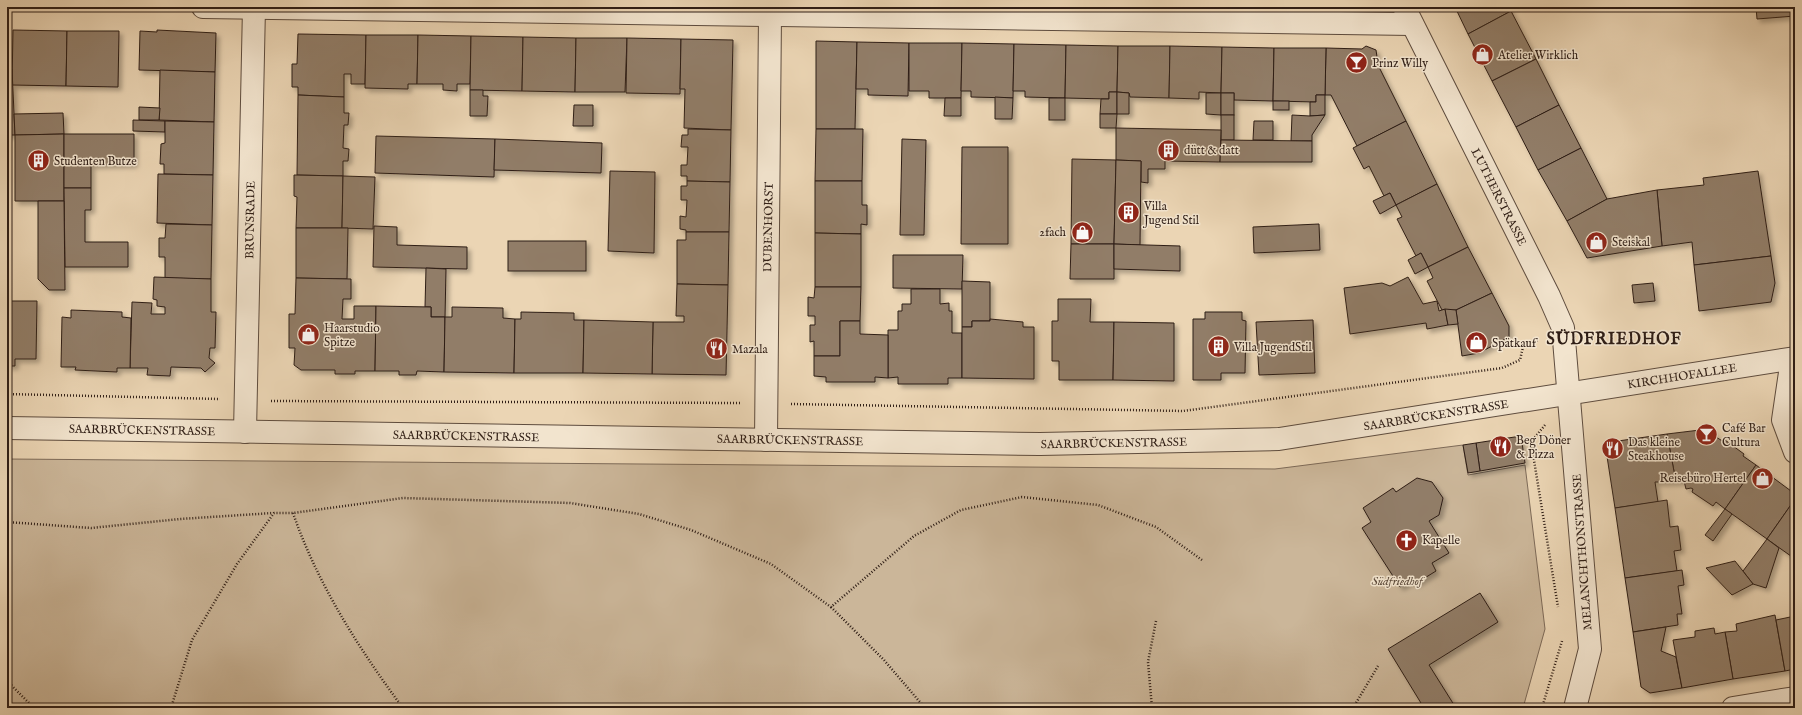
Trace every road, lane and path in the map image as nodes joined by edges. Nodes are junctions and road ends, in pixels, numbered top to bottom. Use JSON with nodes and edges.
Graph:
{"nodes":[{"id":1,"x":203,"y":7,"type":"edge"},
{"id":2,"x":254,"y":7,"type":"edge"},
{"id":3,"x":770,"y":15,"type":"junction"},
{"id":4,"x":1408,"y":15,"type":"edge"},
{"id":5,"x":1794,"y":359,"type":"edge"},
{"id":6,"x":1570,"y":394,"type":"junction"},
{"id":7,"x":7,"y":428,"type":"edge"},
{"id":8,"x":245,"y":432,"type":"junction"},
{"id":9,"x":766,"y":440,"type":"junction"},
{"id":10,"x":1531,"y":442,"type":"dead end"},
{"id":11,"x":1795,"y":452,"type":"edge"},
{"id":12,"x":274,"y":513,"type":"junction"},
{"id":13,"x":293,"y":513,"type":"junction"},
{"id":14,"x":7,"y":522,"type":"edge"},
{"id":15,"x":1202,"y":560,"type":"dead end"},
{"id":16,"x":831,"y":607,"type":"junction"},
{"id":17,"x":1559,"y":610,"type":"dead end"},
{"id":18,"x":1156,"y":621,"type":"dead end"},
{"id":19,"x":1562,"y":640,"type":"dead end"},
{"id":20,"x":1378,"y":666,"type":"dead end"},
{"id":21,"x":7,"y":681,"type":"edge"},
{"id":22,"x":1795,"y":698,"type":"edge"},
{"id":23,"x":34,"y":708,"type":"edge"},
{"id":24,"x":172,"y":708,"type":"edge"},
{"id":25,"x":403,"y":708,"type":"edge"},
{"id":26,"x":925,"y":708,"type":"edge"},
{"id":27,"x":1152,"y":708,"type":"edge"},
{"id":28,"x":1353,"y":708,"type":"edge"},
{"id":29,"x":1542,"y":708,"type":"edge"},
{"id":30,"x":1575,"y":708,"type":"edge"},
{"id":31,"x":1733,"y":708,"type":"edge"}],
"edges":[{"from":1,"to":2,"type":"street"},
{"from":2,"to":3,"type":"street"},
{"from":2,"to":8,"type":"street","name":"BRUNSRADE"},
{"from":3,"to":4,"type":"street"},
{"from":3,"to":9,"type":"street","name":"DUBENHORST"},
{"from":4,"to":6,"type":"street","name":"LUTHERSTRASSE"},
{"from":5,"to":6,"type":"street","name":"KIRCHHOFALLEE"},
{"from":5,"to":11,"type":"street"},
{"from":6,"to":9,"type":"street","name":"SAARBRÜCKENSTRASSE"},
{"from":6,"to":30,"type":"street","name":"MELANCHTHONSTRASSE"},
{"from":7,"to":8,"type":"street","name":"SAARBRÜCKENSTRASSE"},
{"from":8,"to":9,"type":"street","name":"SAARBRÜCKENSTRASSE"},
{"from":10,"to":17,"type":"path"},
{"from":12,"to":13,"type":"path"},
{"from":12,"to":14,"type":"path"},
{"from":12,"to":24,"type":"path"},
{"from":13,"to":16,"type":"path"},
{"from":13,"to":25,"type":"path"},
{"from":15,"to":16,"type":"path"},
{"from":16,"to":26,"type":"path"},
{"from":18,"to":27,"type":"path"},
{"from":19,"to":29,"type":"path"},
{"from":20,"to":28,"type":"path"},
{"from":21,"to":23,"type":"path"},
{"from":22,"to":31,"type":"street"}]}
